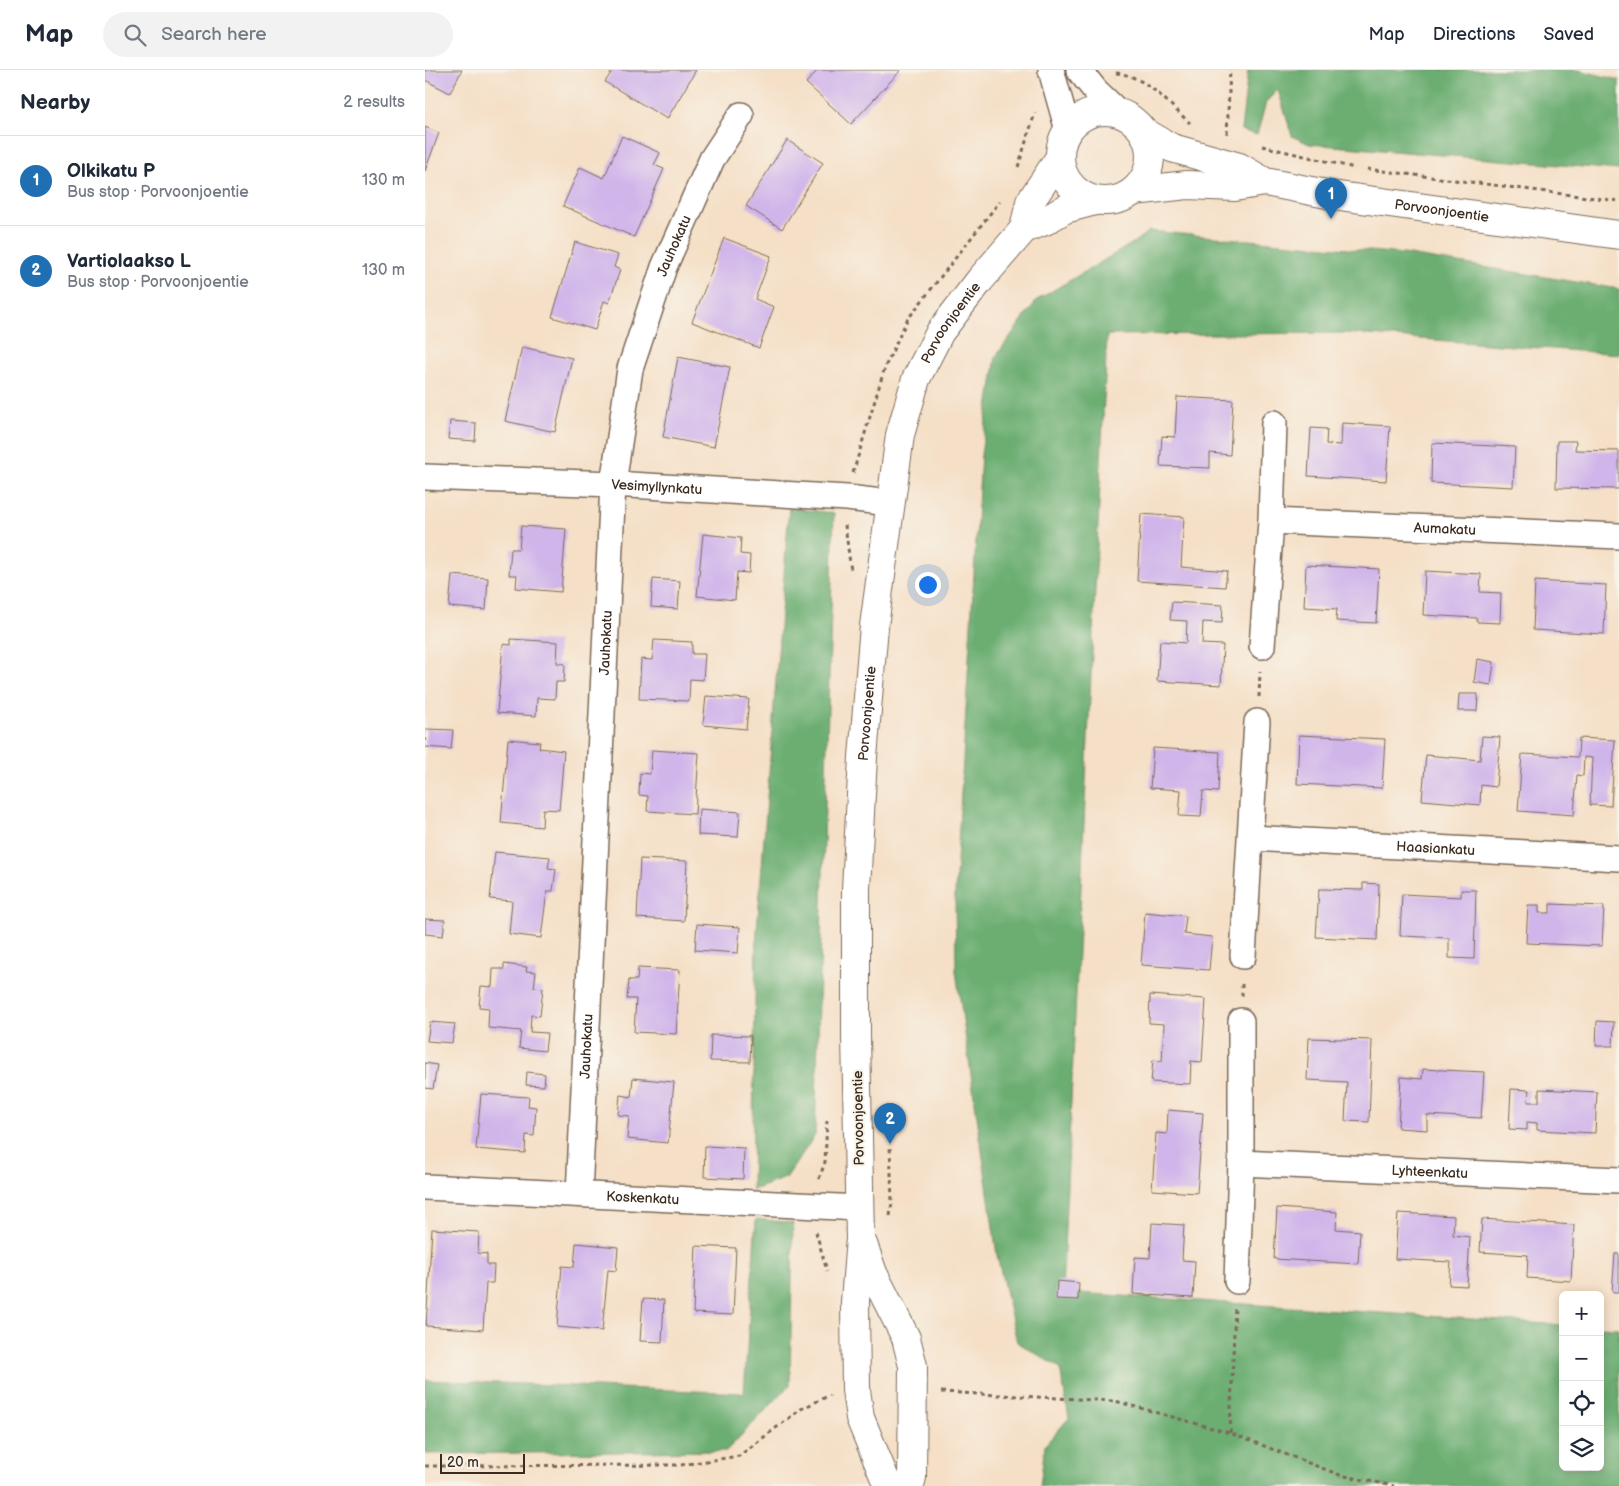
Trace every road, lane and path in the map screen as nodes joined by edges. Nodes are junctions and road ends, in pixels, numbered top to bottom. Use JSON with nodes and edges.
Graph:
{"nodes":[{"id":1,"x":1230,"y":70,"type":"edge"},
{"id":2,"x":1082,"y":73,"type":"edge"},
{"id":3,"x":1054,"y":80,"type":"edge"},
{"id":4,"x":1119,"y":113,"type":"junction"},
{"id":5,"x":741,"y":115,"type":"dead end"},
{"id":6,"x":1197,"y":129,"type":"dead end"},
{"id":7,"x":1068,"y":130,"type":"junction"},
{"id":8,"x":1144,"y":132,"type":"junction"},
{"id":9,"x":1219,"y":135,"type":"dead end"},
{"id":10,"x":1254,"y":144,"type":"dead end"},
{"id":11,"x":1060,"y":158,"type":"junction"},
{"id":12,"x":1017,"y":170,"type":"dead end"},
{"id":13,"x":1265,"y":182,"type":"junction"},
{"id":14,"x":1134,"y":191,"type":"junction"},
{"id":15,"x":1004,"y":195,"type":"dead end"},
{"id":16,"x":1095,"y":201,"type":"junction"},
{"id":17,"x":1619,"y":201,"type":"edge"},
{"id":18,"x":1024,"y":229,"type":"junction"},
{"id":19,"x":1619,"y":235,"type":"edge"},
{"id":20,"x":1274,"y":423,"type":"dead end"},
{"id":21,"x":425,"y":477,"type":"edge"},
{"id":22,"x":613,"y":484,"type":"junction"},
{"id":23,"x":847,"y":498,"type":"junction"},
{"id":24,"x":890,"y":503,"type":"junction"},
{"id":25,"x":1271,"y":521,"type":"junction"},
{"id":26,"x":1619,"y":536,"type":"edge"},
{"id":27,"x":851,"y":573,"type":"dead end"},
{"id":28,"x":1262,"y":646,"type":"joint"},
{"id":29,"x":1257,"y":722,"type":"joint"},
{"id":30,"x":1252,"y":838,"type":"junction"},
{"id":31,"x":1619,"y":858,"type":"edge"},
{"id":32,"x":1243,"y":956,"type":"joint"},
{"id":33,"x":1241,"y":1022,"type":"joint"},
{"id":34,"x":827,"y":1116,"type":"dead end"},
{"id":35,"x":1241,"y":1163,"type":"junction"},
{"id":36,"x":1619,"y":1180,"type":"edge"},
{"id":37,"x":425,"y":1187,"type":"edge"},
{"id":38,"x":579,"y":1194,"type":"junction"},
{"id":39,"x":814,"y":1207,"type":"junction"},
{"id":40,"x":859,"y":1208,"type":"junction"},
{"id":41,"x":860,"y":1238,"type":"junction"},
{"id":42,"x":829,"y":1277,"type":"dead end"},
{"id":43,"x":1237,"y":1281,"type":"joint"},
{"id":44,"x":829,"y":1385,"type":"dead end"},
{"id":45,"x":935,"y":1392,"type":"dead end"},
{"id":46,"x":831,"y":1402,"type":"dead end"},
{"id":47,"x":801,"y":1409,"type":"dead end"},
{"id":48,"x":1230,"y":1433,"type":"junction"},
{"id":49,"x":425,"y":1466,"type":"edge"},
{"id":50,"x":888,"y":1486,"type":"edge"},
{"id":51,"x":910,"y":1486,"type":"edge"},
{"id":52,"x":1393,"y":1486,"type":"edge"}],
"edges":[{"from":1,"to":9,"type":"path"},
{"from":2,"to":4,"type":"street"},
{"from":2,"to":6,"type":"path"},
{"from":3,"to":7,"type":"street"},
{"from":3,"to":12,"type":"path"},
{"from":4,"to":7,"type":"street"},
{"from":4,"to":8,"type":"street"},
{"from":5,"to":22,"type":"street","name":"Jauhokatu"},
{"from":7,"to":11,"type":"street"},
{"from":8,"to":13,"type":"street","name":"Porvoonjoentie"},
{"from":8,"to":14,"type":"street"},
{"from":10,"to":17,"type":"path"},
{"from":11,"to":16,"type":"street"},
{"from":11,"to":18,"type":"street","name":"Porvoonjoentie"},
{"from":13,"to":14,"type":"street","name":"Porvoonjoentie"},
{"from":13,"to":19,"type":"street","name":"Porvoonjoentie"},
{"from":14,"to":16,"type":"street"},
{"from":15,"to":23,"type":"path"},
{"from":16,"to":18,"type":"street","name":"Porvoonjoentie"},
{"from":18,"to":24,"type":"street","name":"Porvoonjoentie"},
{"from":20,"to":25,"type":"street"},
{"from":21,"to":22,"type":"street","name":"Vesimyllynkatu"},
{"from":22,"to":23,"type":"street","name":"Vesimyllynkatu"},
{"from":22,"to":38,"type":"street","name":"Jauhokatu"},
{"from":23,"to":24,"type":"street","name":"Vesimyllynkatu"},
{"from":23,"to":27,"type":"path"},
{"from":24,"to":40,"type":"street","name":"Porvoonjoentie"},
{"from":25,"to":26,"type":"street","name":"Aumakatu"},
{"from":25,"to":28,"type":"street"},
{"from":28,"to":29,"type":"path"},
{"from":29,"to":30,"type":"street"},
{"from":30,"to":31,"type":"street","name":"Haasiankatu"},
{"from":30,"to":32,"type":"street"},
{"from":32,"to":33,"type":"path"},
{"from":33,"to":35,"type":"street"},
{"from":34,"to":39,"type":"path"},
{"from":35,"to":36,"type":"street","name":"Lyhteenkatu"},
{"from":35,"to":43,"type":"street"},
{"from":37,"to":38,"type":"street","name":"Koskenkatu"},
{"from":38,"to":39,"type":"street","name":"Koskenkatu"},
{"from":39,"to":40,"type":"street","name":"Koskenkatu"},
{"from":39,"to":42,"type":"path"},
{"from":40,"to":41,"type":"street","name":"Porvoonjoentie"},
{"from":41,"to":50,"type":"street","name":"Porvoonjoentie"},
{"from":41,"to":51,"type":"street","name":"Porvoonjoentie"},
{"from":43,"to":48,"type":"path"},
{"from":44,"to":46,"type":"path"},
{"from":45,"to":48,"type":"path"},
{"from":47,"to":49,"type":"path"},
{"from":48,"to":52,"type":"path"}]}
